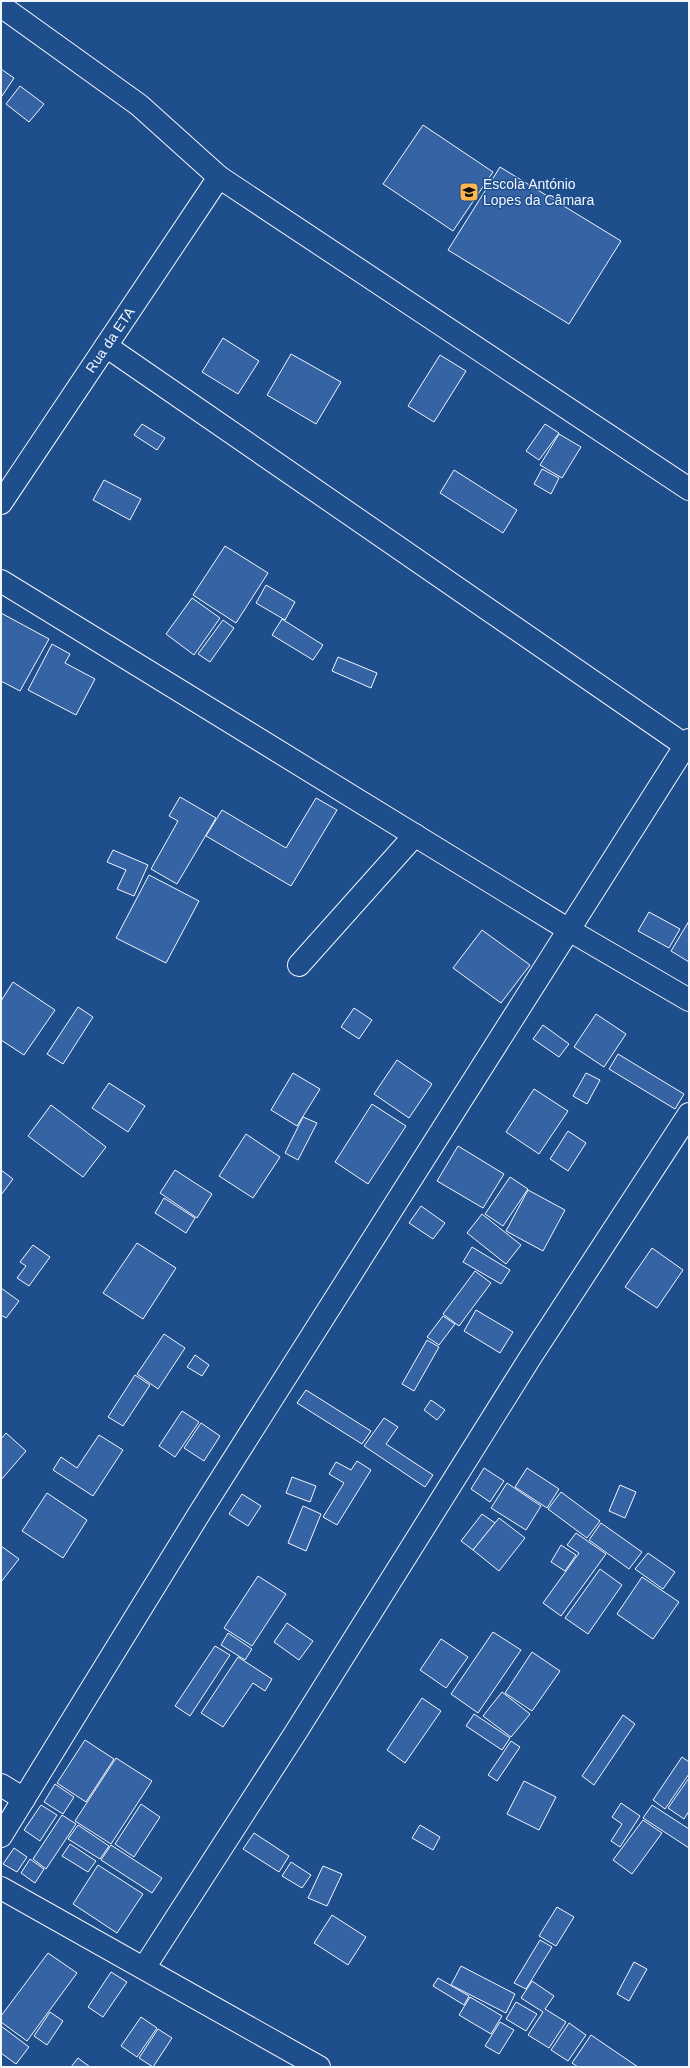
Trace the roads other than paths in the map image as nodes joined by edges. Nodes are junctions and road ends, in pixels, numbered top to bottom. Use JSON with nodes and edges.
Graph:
{"nodes":[{"id":1,"x":1,"y":6,"type":"edge"},
{"id":2,"x":219,"y":177,"type":"junction"},
{"id":3,"x":106,"y":346,"type":"junction"},
{"id":4,"x":689,"y":489,"type":"edge"},
{"id":5,"x":1,"y":503,"type":"edge"},
{"id":6,"x":1,"y":581,"type":"edge"},
{"id":7,"x":688,"y":744,"type":"edge"},
{"id":8,"x":415,"y":835,"type":"junction"},
{"id":9,"x":569,"y":930,"type":"junction"},
{"id":10,"x":299,"y":965,"type":"dead end"},
{"id":11,"x":689,"y":1000,"type":"edge"},
{"id":12,"x":689,"y":1114,"type":"edge"},
{"id":13,"x":1,"y":1784,"type":"edge"},
{"id":14,"x":24,"y":1799,"type":"junction"},
{"id":15,"x":1,"y":1836,"type":"edge"},
{"id":16,"x":1,"y":1888,"type":"edge"},
{"id":17,"x":144,"y":1968,"type":"junction"},
{"id":18,"x":318,"y":2067,"type":"edge"}],
"edges":[{"from":1,"to":2,"type":"street"},
{"from":2,"to":3,"type":"street","name":"Rua da ETA"},
{"from":2,"to":4,"type":"street"},
{"from":3,"to":5,"type":"street","name":"Rua da ETA"},
{"from":3,"to":7,"type":"street"},
{"from":6,"to":8,"type":"street"},
{"from":7,"to":9,"type":"street"},
{"from":8,"to":9,"type":"street"},
{"from":8,"to":10,"type":"street"},
{"from":9,"to":11,"type":"street"},
{"from":9,"to":14,"type":"street"},
{"from":12,"to":17,"type":"street"},
{"from":13,"to":14,"type":"street"},
{"from":14,"to":15,"type":"street"},
{"from":16,"to":17,"type":"street"},
{"from":17,"to":18,"type":"street"}]}
